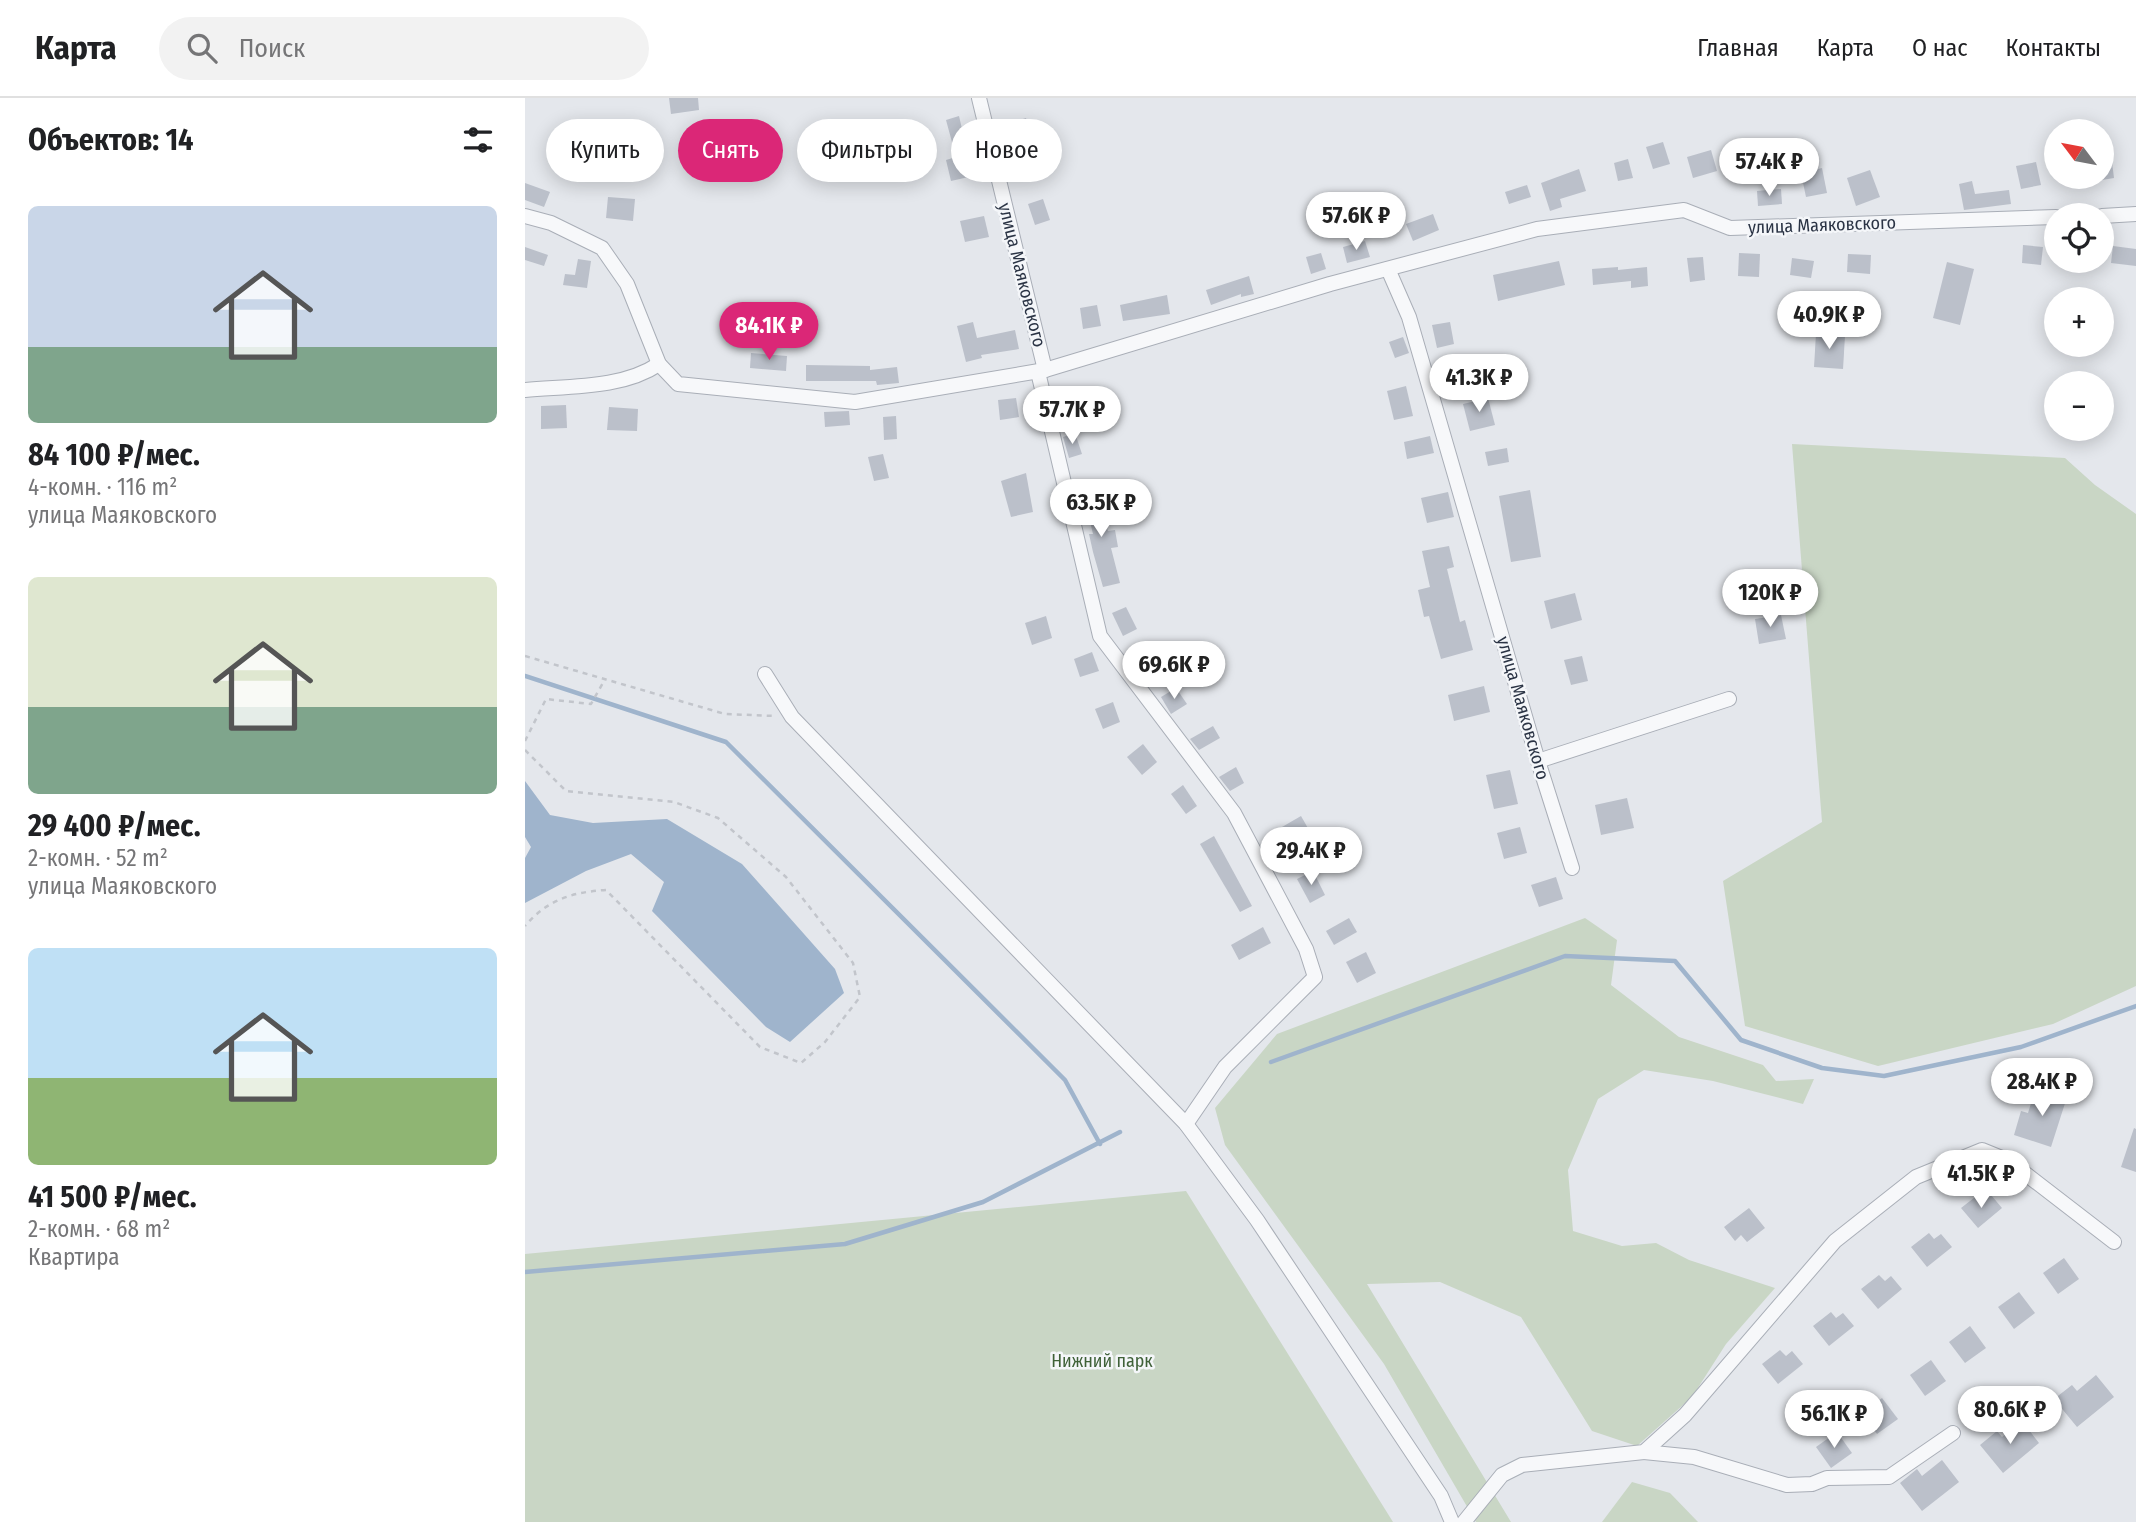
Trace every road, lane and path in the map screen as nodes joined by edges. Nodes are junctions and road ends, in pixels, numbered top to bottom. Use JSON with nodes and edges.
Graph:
{"nodes":[{"id":1,"x":979,"y":98,"type":"edge"},
{"id":2,"x":2136,"y":214,"type":"edge"},
{"id":3,"x":2114,"y":215,"type":"edge"},
{"id":4,"x":525,"y":216,"type":"edge"},
{"id":5,"x":2044,"y":217,"type":"edge"},
{"id":6,"x":1388,"y":269,"type":"junction"},
{"id":7,"x":659,"y":364,"type":"junction"},
{"id":8,"x":1041,"y":371,"type":"junction"},
{"id":9,"x":525,"y":390,"type":"edge"},
{"id":10,"x":525,"y":656,"type":"edge"},
{"id":11,"x":765,"y":674,"type":"dead end"},
{"id":12,"x":604,"y":680,"type":"junction"},
{"id":13,"x":1729,"y":699,"type":"dead end"},
{"id":14,"x":792,"y":717,"type":"junction"},
{"id":15,"x":525,"y":741,"type":"edge"},
{"id":16,"x":525,"y":750,"type":"edge"},
{"id":17,"x":1538,"y":761,"type":"junction"},
{"id":18,"x":1572,"y":867,"type":"dead end"},
{"id":19,"x":525,"y":926,"type":"edge"},
{"id":20,"x":1186,"y":1124,"type":"junction"},
{"id":21,"x":2115,"y":1242,"type":"dead end"},
{"id":22,"x":1953,"y":1433,"type":"dead end"},
{"id":23,"x":1644,"y":1452,"type":"junction"},
{"id":24,"x":1453,"y":1522,"type":"edge"},
{"id":25,"x":1464,"y":1522,"type":"edge"}],
"edges":[{"from":1,"to":8,"type":"street","name":"улица Маяковского"},
{"from":2,"to":3,"type":"street"},
{"from":4,"to":7,"type":"street"},
{"from":5,"to":6,"type":"street","name":"улица Маяковского"},
{"from":6,"to":8,"type":"street","name":"улица Маяковского"},
{"from":6,"to":17,"type":"street","name":"улица Маяковского"},
{"from":7,"to":8,"type":"street","name":"улица Маяковского"},
{"from":7,"to":9,"type":"street"},
{"from":8,"to":20,"type":"street","name":"улица Маяковского"},
{"from":10,"to":12,"type":"path"},
{"from":11,"to":14,"type":"street"},
{"from":12,"to":14,"type":"path"},
{"from":12,"to":15,"type":"path"},
{"from":13,"to":17,"type":"street"},
{"from":14,"to":20,"type":"street"},
{"from":16,"to":19,"type":"path"},
{"from":17,"to":18,"type":"street","name":"улица Маяковского"},
{"from":20,"to":24,"type":"street"},
{"from":21,"to":23,"type":"street"},
{"from":22,"to":23,"type":"street"},
{"from":23,"to":25,"type":"street"}]}
